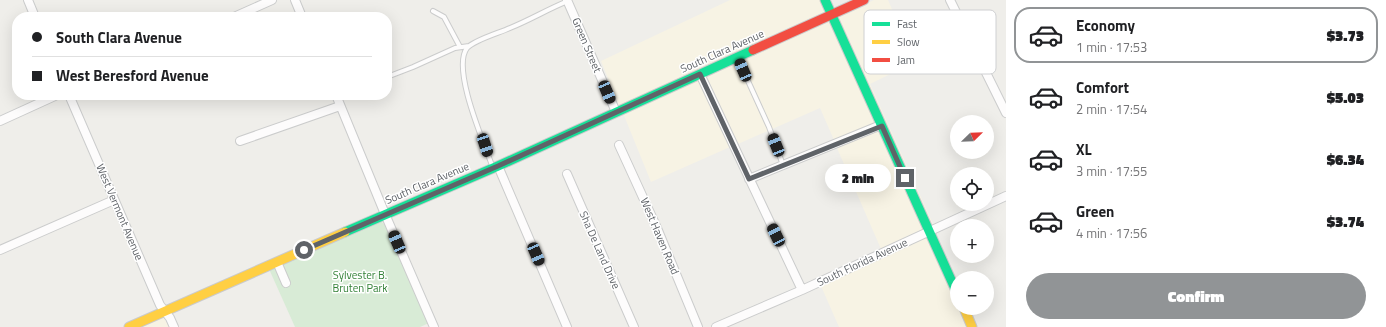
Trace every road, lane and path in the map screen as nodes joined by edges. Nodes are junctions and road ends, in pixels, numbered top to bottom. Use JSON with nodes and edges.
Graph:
{"nodes":[{"id":1,"x":28,"y":0,"type":"edge"},
{"id":2,"x":272,"y":0,"type":"edge"},
{"id":3,"x":295,"y":0,"type":"edge"},
{"id":4,"x":568,"y":0,"type":"edge"},
{"id":5,"x":825,"y":0,"type":"edge"},
{"id":6,"x":864,"y":0,"type":"edge"},
{"id":7,"x":950,"y":0,"type":"edge"},
{"id":8,"x":955,"y":10,"type":"edge"},
{"id":9,"x":433,"y":11,"type":"dead end"},
{"id":10,"x":33,"y":12,"type":"edge"},
{"id":11,"x":245,"y":12,"type":"edge"},
{"id":12,"x":300,"y":12,"type":"edge"},
{"id":13,"x":832,"y":15,"type":"junction"},
{"id":14,"x":470,"y":46,"type":"junction"},
{"id":15,"x":460,"y":47,"type":"junction"},
{"id":16,"x":737,"y":57,"type":"junction"},
{"id":17,"x":700,"y":74,"type":"junction"},
{"id":18,"x":987,"y":74,"type":"edge"},
{"id":19,"x":392,"y":75,"type":"edge"},
{"id":20,"x":46,"y":100,"type":"edge"},
{"id":21,"x":71,"y":100,"type":"edge"},
{"id":22,"x":338,"y":100,"type":"edge"},
{"id":23,"x":340,"y":106,"type":"junction"},
{"id":24,"x":616,"y":112,"type":"junction"},
{"id":25,"x":1006,"y":113,"type":"edge"},
{"id":26,"x":0,"y":121,"type":"edge"},
{"id":27,"x":882,"y":126,"type":"junction"},
{"id":28,"x":240,"y":141,"type":"dead end"},
{"id":29,"x":619,"y":145,"type":"dead end"},
{"id":30,"x":783,"y":165,"type":"junction"},
{"id":31,"x":496,"y":167,"type":"junction"},
{"id":32,"x":567,"y":174,"type":"dead end"},
{"id":33,"x":749,"y":179,"type":"junction"},
{"id":34,"x":1006,"y":196,"type":"edge"},
{"id":35,"x":114,"y":200,"type":"junction"},
{"id":36,"x":385,"y":214,"type":"junction"},
{"id":37,"x":929,"y":231,"type":"junction"},
{"id":38,"x":0,"y":250,"type":"edge"},
{"id":39,"x":277,"y":262,"type":"junction"},
{"id":40,"x":950,"y":278,"type":"edge"},
{"id":41,"x":286,"y":283,"type":"dead end"},
{"id":42,"x":802,"y":290,"type":"junction"},
{"id":43,"x":165,"y":311,"type":"junction"},
{"id":44,"x":967,"y":315,"type":"edge"},
{"id":45,"x":129,"y":327,"type":"edge"},
{"id":46,"x":174,"y":327,"type":"edge"},
{"id":47,"x":434,"y":327,"type":"edge"},
{"id":48,"x":567,"y":327,"type":"edge"},
{"id":49,"x":634,"y":327,"type":"edge"},
{"id":50,"x":698,"y":327,"type":"edge"},
{"id":51,"x":716,"y":327,"type":"edge"},
{"id":52,"x":972,"y":327,"type":"edge"}],
"edges":[{"from":1,"to":10,"type":"street"},
{"from":2,"to":11,"type":"street"},
{"from":3,"to":12,"type":"street"},
{"from":4,"to":14,"type":"lane"},
{"from":4,"to":24,"type":"street","name":"Green Street"},
{"from":5,"to":13,"type":"street"},
{"from":6,"to":13,"type":"street","name":"South Clara Avenue"},
{"from":7,"to":8,"type":"street"},
{"from":9,"to":15,"type":"lane"},
{"from":13,"to":16,"type":"street","name":"South Clara Avenue"},
{"from":13,"to":27,"type":"street"},
{"from":14,"to":15,"type":"lane"},
{"from":14,"to":31,"type":"lane"},
{"from":15,"to":19,"type":"lane"},
{"from":16,"to":17,"type":"street","name":"South Clara Avenue"},
{"from":16,"to":30,"type":"lane"},
{"from":17,"to":24,"type":"street","name":"South Clara Avenue"},
{"from":17,"to":33,"type":"street"},
{"from":18,"to":25,"type":"street"},
{"from":20,"to":26,"type":"street"},
{"from":21,"to":35,"type":"street","name":"West Vermont Avenue"},
{"from":22,"to":23,"type":"street"},
{"from":23,"to":28,"type":"street"},
{"from":23,"to":36,"type":"street"},
{"from":24,"to":31,"type":"street","name":"South Clara Avenue"},
{"from":27,"to":30,"type":"street"},
{"from":27,"to":37,"type":"street"},
{"from":29,"to":50,"type":"street","name":"West Haven Road"},
{"from":30,"to":33,"type":"street"},
{"from":31,"to":36,"type":"street","name":"South Clara Avenue"},
{"from":31,"to":48,"type":"street"},
{"from":32,"to":49,"type":"street","name":"Sha De Land Drive"},
{"from":33,"to":42,"type":"street"},
{"from":34,"to":37,"type":"street","name":"South Florida Avenue"},
{"from":35,"to":38,"type":"street"},
{"from":35,"to":43,"type":"street","name":"West Vermont Avenue"},
{"from":36,"to":39,"type":"street","name":"South Clara Avenue"},
{"from":36,"to":47,"type":"street"},
{"from":37,"to":40,"type":"street"},
{"from":37,"to":42,"type":"street","name":"South Florida Avenue"},
{"from":39,"to":41,"type":"street"},
{"from":39,"to":43,"type":"street","name":"South Clara Avenue"},
{"from":42,"to":51,"type":"street","name":"South Florida Avenue"},
{"from":43,"to":45,"type":"street","name":"South Clara Avenue"},
{"from":43,"to":46,"type":"street","name":"West Vermont Avenue"},
{"from":44,"to":52,"type":"street"}]}
